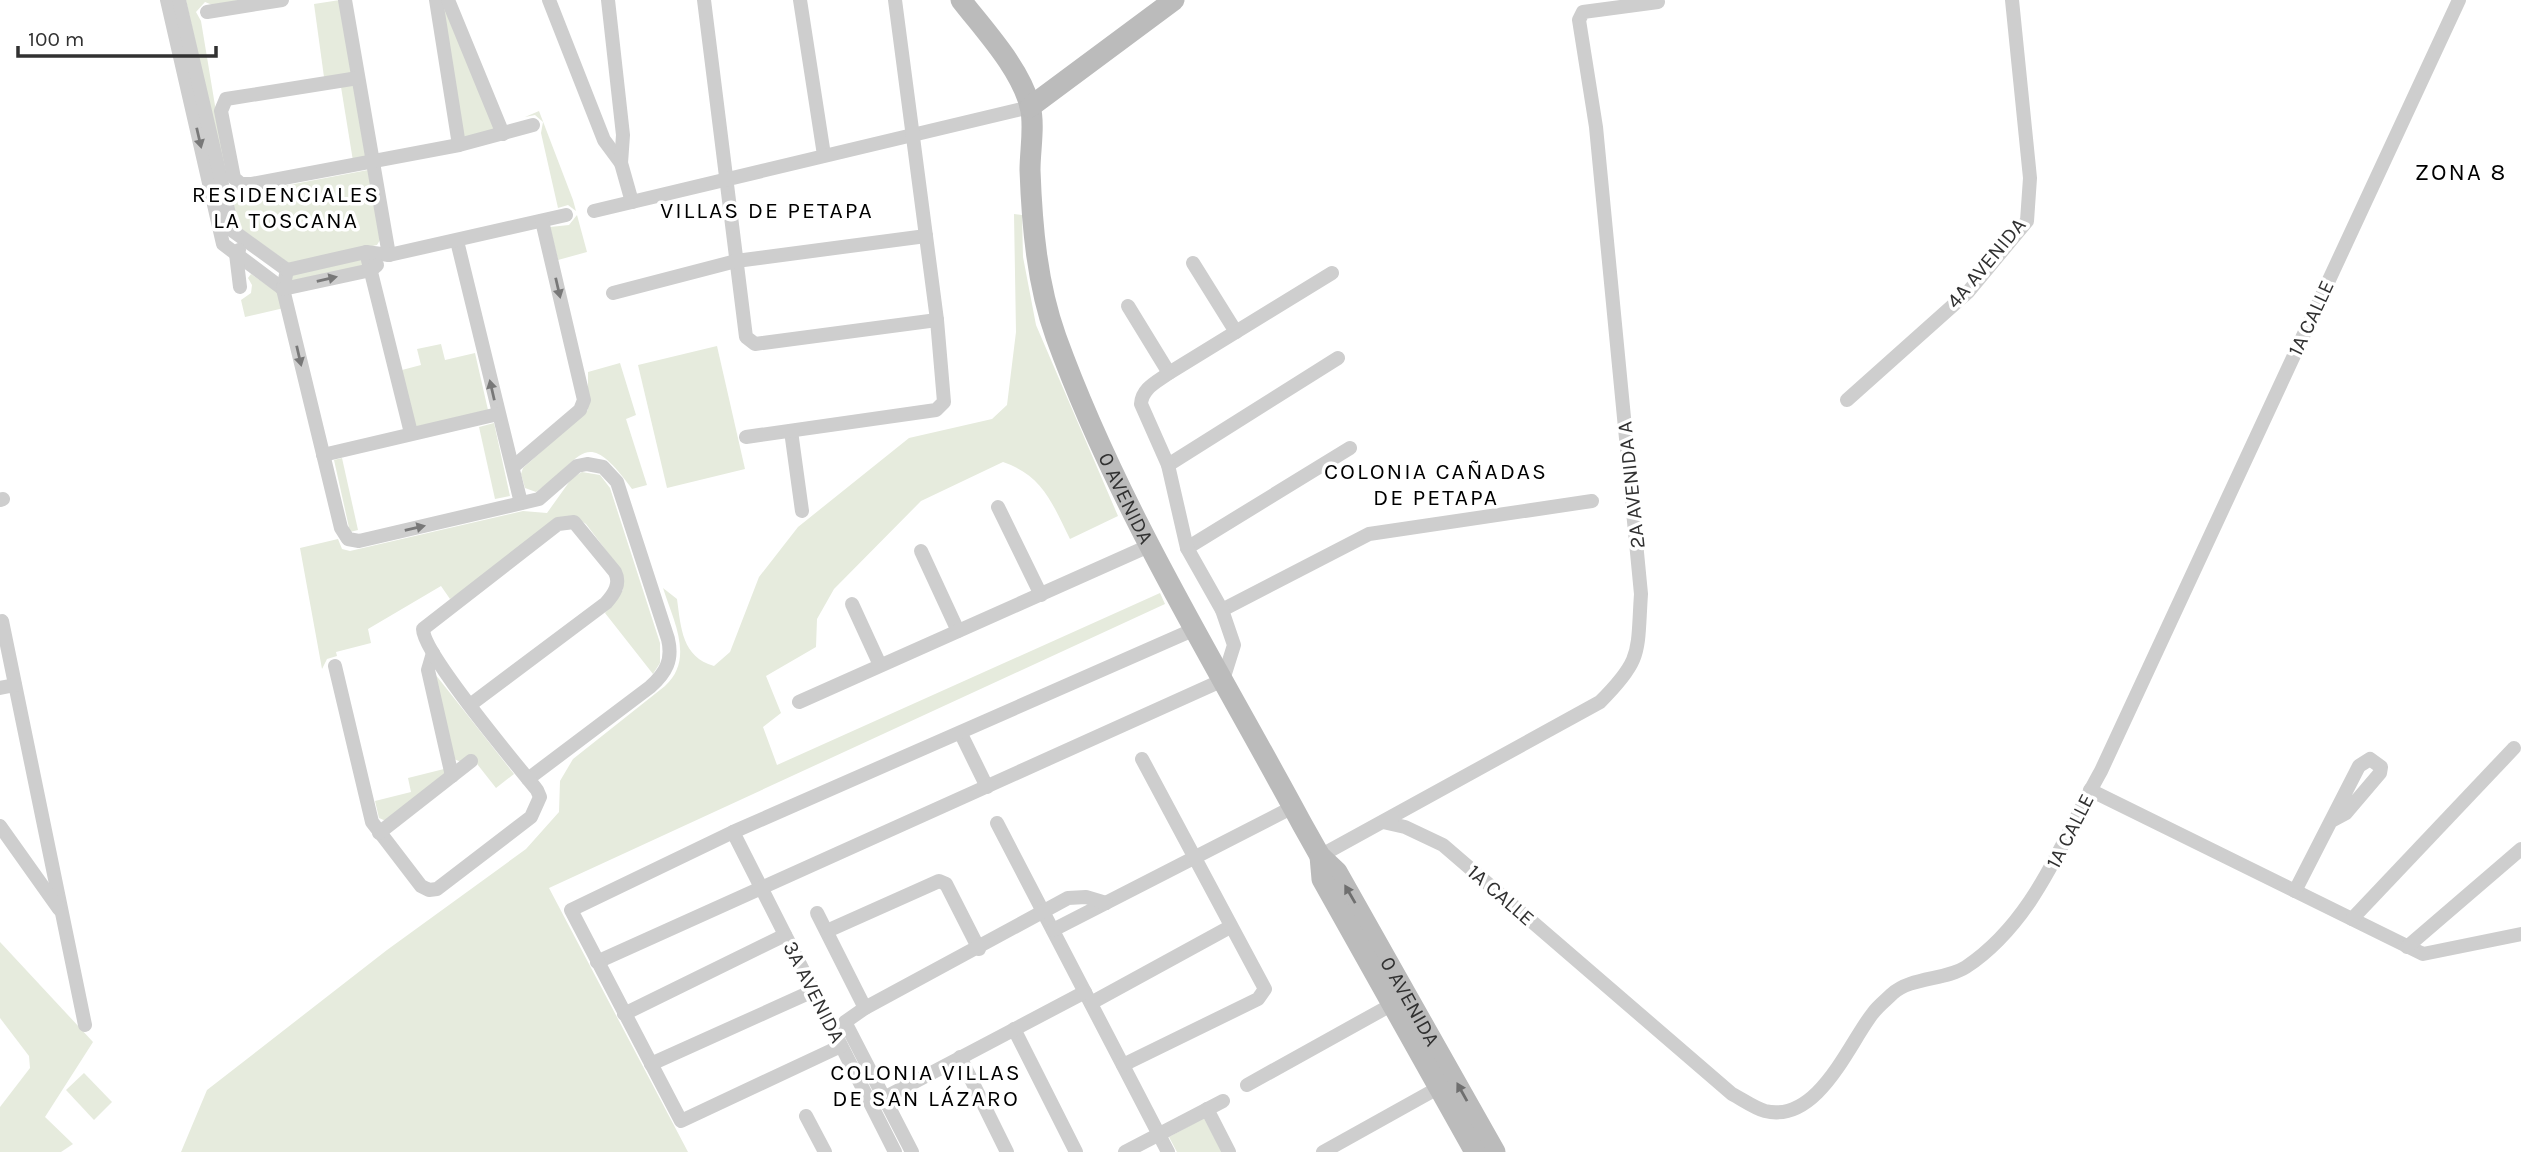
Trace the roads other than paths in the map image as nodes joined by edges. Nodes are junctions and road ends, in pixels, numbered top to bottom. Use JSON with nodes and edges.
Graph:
{"nodes":[{"id":1,"x":167,"y":0,"type":"edge"},
{"id":2,"x":179,"y":0,"type":"edge"},
{"id":3,"x":282,"y":0,"type":"edge"},
{"id":4,"x":345,"y":0,"type":"edge"},
{"id":5,"x":436,"y":0,"type":"edge"},
{"id":6,"x":448,"y":0,"type":"edge"},
{"id":7,"x":549,"y":0,"type":"edge"},
{"id":8,"x":608,"y":0,"type":"edge"},
{"id":9,"x":704,"y":0,"type":"edge"},
{"id":10,"x":800,"y":0,"type":"edge"},
{"id":11,"x":895,"y":0,"type":"edge"},
{"id":12,"x":961,"y":0,"type":"edge"},
{"id":13,"x":1174,"y":0,"type":"edge"},
{"id":14,"x":2012,"y":0,"type":"edge"},
{"id":15,"x":2459,"y":0,"type":"edge"},
{"id":16,"x":1658,"y":2,"type":"dead end"},
{"id":17,"x":207,"y":12,"type":"dead end"},
{"id":18,"x":358,"y":78,"type":"junction"},
{"id":19,"x":1030,"y":107,"type":"junction"},
{"id":20,"x":533,"y":125,"type":"dead end"},
{"id":21,"x":503,"y":134,"type":"junction"},
{"id":22,"x":914,"y":135,"type":"junction"},
{"id":23,"x":460,"y":145,"type":"junction"},
{"id":24,"x":824,"y":155,"type":"junction"},
{"id":25,"x":374,"y":163,"type":"junction"},
{"id":26,"x":621,"y":163,"type":"junction"},
{"id":27,"x":727,"y":178,"type":"junction"},
{"id":28,"x":632,"y":202,"type":"junction"},
{"id":29,"x":594,"y":211,"type":"dead end"},
{"id":30,"x":566,"y":215,"type":"dead end"},
{"id":31,"x":542,"y":221,"type":"junction"},
{"id":32,"x":926,"y":236,"type":"junction"},
{"id":33,"x":246,"y":240,"type":"junction"},
{"id":34,"x":457,"y":241,"type":"junction"},
{"id":35,"x":366,"y":252,"type":"junction"},
{"id":36,"x":236,"y":254,"type":"junction"},
{"id":37,"x":389,"y":255,"type":"junction"},
{"id":38,"x":736,"y":261,"type":"junction"},
{"id":39,"x":1193,"y":263,"type":"dead end"},
{"id":40,"x":286,"y":270,"type":"junction"},
{"id":41,"x":371,"y":270,"type":"junction"},
{"id":42,"x":1332,"y":273,"type":"dead end"},
{"id":43,"x":240,"y":287,"type":"dead end"},
{"id":44,"x":283,"y":289,"type":"junction"},
{"id":45,"x":613,"y":293,"type":"dead end"},
{"id":46,"x":1128,"y":306,"type":"dead end"},
{"id":47,"x":937,"y":320,"type":"junction"},
{"id":48,"x":1236,"y":332,"type":"junction"},
{"id":49,"x":1338,"y":358,"type":"dead end"},
{"id":50,"x":1169,"y":373,"type":"junction"},
{"id":51,"x":1847,"y":400,"type":"dead end"},
{"id":52,"x":498,"y":414,"type":"junction"},
{"id":53,"x":791,"y":431,"type":"junction"},
{"id":54,"x":411,"y":433,"type":"junction"},
{"id":55,"x":746,"y":436,"type":"dead end"},
{"id":56,"x":1350,"y":448,"type":"dead end"},
{"id":57,"x":323,"y":455,"type":"junction"},
{"id":58,"x":1168,"y":464,"type":"junction"},
{"id":59,"x":513,"y":467,"type":"junction"},
{"id":60,"x":1592,"y":501,"type":"dead end"},
{"id":61,"x":521,"y":503,"type":"junction"},
{"id":62,"x":999,"y":507,"type":"dead end"},
{"id":63,"x":802,"y":511,"type":"dead end"},
{"id":64,"x":1151,"y":545,"type":"junction"},
{"id":65,"x":1188,"y":548,"type":"junction"},
{"id":66,"x":921,"y":551,"type":"dead end"},
{"id":67,"x":1041,"y":595,"type":"junction"},
{"id":68,"x":852,"y":604,"type":"dead end"},
{"id":69,"x":1222,"y":611,"type":"junction"},
{"id":70,"x":2,"y":621,"type":"dead end"},
{"id":71,"x":1195,"y":629,"type":"junction"},
{"id":72,"x":958,"y":631,"type":"junction"},
{"id":73,"x":433,"y":653,"type":"junction"},
{"id":74,"x":880,"y":665,"type":"junction"},
{"id":75,"x":335,"y":666,"type":"dead end"},
{"id":76,"x":1223,"y":680,"type":"junction"},
{"id":77,"x":15,"y":685,"type":"junction"},
{"id":78,"x":0,"y":688,"type":"edge"},
{"id":79,"x":799,"y":702,"type":"dead end"},
{"id":80,"x":470,"y":705,"type":"junction"},
{"id":81,"x":961,"y":733,"type":"junction"},
{"id":82,"x":2514,"y":748,"type":"dead end"},
{"id":83,"x":1142,"y":759,"type":"dead end"},
{"id":84,"x":471,"y":761,"type":"dead end"},
{"id":85,"x":452,"y":776,"type":"junction"},
{"id":86,"x":528,"y":779,"type":"junction"},
{"id":87,"x":987,"y":787,"type":"junction"},
{"id":88,"x":2090,"y":790,"type":"junction"},
{"id":89,"x":1293,"y":807,"type":"junction"},
{"id":90,"x":2333,"y":820,"type":"dead end"},
{"id":91,"x":1384,"y":822,"type":"junction"},
{"id":92,"x":997,"y":823,"type":"dead end"},
{"id":93,"x":0,"y":826,"type":"edge"},
{"id":94,"x":733,"y":832,"type":"junction"},
{"id":95,"x":379,"y":833,"type":"junction"},
{"id":96,"x":2521,"y":849,"type":"edge"},
{"id":97,"x":1320,"y":856,"type":"junction"},
{"id":98,"x":1195,"y":859,"type":"junction"},
{"id":99,"x":761,"y":888,"type":"junction"},
{"id":100,"x":2295,"y":891,"type":"junction"},
{"id":101,"x":1106,"y":903,"type":"junction"},
{"id":102,"x":62,"y":913,"type":"junction"},
{"id":103,"x":817,"y":913,"type":"dead end"},
{"id":104,"x":1043,"y":914,"type":"junction"},
{"id":105,"x":2352,"y":919,"type":"junction"},
{"id":106,"x":1230,"y":927,"type":"junction"},
{"id":107,"x":1053,"y":930,"type":"junction"},
{"id":108,"x":827,"y":931,"type":"junction"},
{"id":109,"x":2521,"y":934,"type":"edge"},
{"id":110,"x":785,"y":935,"type":"junction"},
{"id":111,"x":2407,"y":947,"type":"junction"},
{"id":112,"x":979,"y":949,"type":"junction"},
{"id":113,"x":597,"y":962,"type":"junction"},
{"id":114,"x":813,"y":991,"type":"junction"},
{"id":115,"x":1088,"y":997,"type":"junction"},
{"id":116,"x":1400,"y":1001,"type":"junction"},
{"id":117,"x":865,"y":1008,"type":"junction"},
{"id":118,"x":624,"y":1014,"type":"junction"},
{"id":119,"x":85,"y":1025,"type":"dead end"},
{"id":120,"x":1014,"y":1029,"type":"junction"},
{"id":121,"x":841,"y":1046,"type":"junction"},
{"id":122,"x":960,"y":1057,"type":"junction"},
{"id":123,"x":651,"y":1064,"type":"junction"},
{"id":124,"x":1123,"y":1065,"type":"junction"},
{"id":125,"x":1247,"y":1085,"type":"dead end"},
{"id":126,"x":1438,"y":1088,"type":"junction"},
{"id":127,"x":884,"y":1098,"type":"junction"},
{"id":128,"x":1223,"y":1101,"type":"dead end"},
{"id":129,"x":1207,"y":1109,"type":"junction"},
{"id":130,"x":806,"y":1116,"type":"dead end"},
{"id":131,"x":1159,"y":1134,"type":"junction"},
{"id":132,"x":825,"y":1152,"type":"edge"},
{"id":133,"x":895,"y":1152,"type":"edge"},
{"id":134,"x":912,"y":1152,"type":"edge"},
{"id":135,"x":1007,"y":1152,"type":"edge"},
{"id":136,"x":1076,"y":1152,"type":"edge"},
{"id":137,"x":1125,"y":1152,"type":"edge"},
{"id":138,"x":1168,"y":1152,"type":"edge"},
{"id":139,"x":1228,"y":1152,"type":"edge"},
{"id":140,"x":1323,"y":1152,"type":"edge"},
{"id":141,"x":1475,"y":1152,"type":"edge"},
{"id":142,"x":1495,"y":1152,"type":"edge"}],
"edges":[{"from":1,"to":36,"type":"street","one_way":true},
{"from":2,"to":33,"type":"street"},
{"from":3,"to":17,"type":"street"},
{"from":4,"to":18,"type":"street"},
{"from":5,"to":23,"type":"street"},
{"from":6,"to":21,"type":"street"},
{"from":7,"to":26,"type":"street"},
{"from":8,"to":26,"type":"street"},
{"from":9,"to":27,"type":"street"},
{"from":10,"to":24,"type":"street"},
{"from":11,"to":22,"type":"street"},
{"from":12,"to":19,"type":"main road"},
{"from":13,"to":19,"type":"main road"},
{"from":14,"to":51,"type":"street","name":"4A AVENIDA"},
{"from":15,"to":88,"type":"street","name":"1A CALLE"},
{"from":16,"to":91,"type":"street","name":"2A AVENIDA A"},
{"from":18,"to":25,"type":"street"},
{"from":18,"to":25,"type":"street"},
{"from":19,"to":22,"type":"street"},
{"from":19,"to":64,"type":"main road","name":"0 AVENIDA"},
{"from":20,"to":21,"type":"street"},
{"from":21,"to":23,"type":"street"},
{"from":22,"to":24,"type":"street"},
{"from":22,"to":32,"type":"street"},
{"from":23,"to":25,"type":"street"},
{"from":24,"to":27,"type":"street"},
{"from":25,"to":37,"type":"street"},
{"from":26,"to":28,"type":"street"},
{"from":27,"to":28,"type":"street"},
{"from":27,"to":38,"type":"street"},
{"from":28,"to":29,"type":"street"},
{"from":30,"to":31,"type":"street"},
{"from":31,"to":34,"type":"street"},
{"from":31,"to":59,"type":"street","one_way":true},
{"from":32,"to":38,"type":"street"},
{"from":32,"to":47,"type":"street"},
{"from":33,"to":36,"type":"street"},
{"from":33,"to":40,"type":"street"},
{"from":34,"to":37,"type":"street"},
{"from":52,"to":34,"type":"street","one_way":true},
{"from":35,"to":37,"type":"street"},
{"from":35,"to":40,"type":"street"},
{"from":35,"to":41,"type":"street"},
{"from":36,"to":43,"type":"street"},
{"from":36,"to":44,"type":"street"},
{"from":37,"to":41,"type":"street"},
{"from":38,"to":45,"type":"street"},
{"from":38,"to":47,"type":"street"},
{"from":39,"to":48,"type":"street"},
{"from":40,"to":44,"type":"street"},
{"from":44,"to":41,"type":"street","one_way":true},
{"from":41,"to":54,"type":"street"},
{"from":42,"to":48,"type":"street"},
{"from":44,"to":57,"type":"street","one_way":true},
{"from":46,"to":50,"type":"street"},
{"from":47,"to":53,"type":"street"},
{"from":48,"to":50,"type":"street"},
{"from":49,"to":58,"type":"street"},
{"from":50,"to":58,"type":"street"},
{"from":52,"to":54,"type":"street"},
{"from":52,"to":59,"type":"street"},
{"from":53,"to":55,"type":"street"},
{"from":53,"to":63,"type":"street"},
{"from":54,"to":57,"type":"street"},
{"from":56,"to":65,"type":"street"},
{"from":57,"to":61,"type":"street","one_way":true},
{"from":58,"to":65,"type":"street"},
{"from":59,"to":61,"type":"street"},
{"from":60,"to":69,"type":"street"},
{"from":61,"to":86,"type":"street"},
{"from":62,"to":67,"type":"street"},
{"from":64,"to":67,"type":"street"},
{"from":64,"to":71,"type":"main road","name":"0 AVENIDA"},
{"from":65,"to":69,"type":"street"},
{"from":66,"to":72,"type":"street"},
{"from":67,"to":72,"type":"street"},
{"from":68,"to":74,"type":"street"},
{"from":69,"to":76,"type":"street"},
{"from":70,"to":77,"type":"street"},
{"from":71,"to":76,"type":"main road","name":"0 AVENIDA"},
{"from":71,"to":81,"type":"street"},
{"from":72,"to":74,"type":"street"},
{"from":73,"to":80,"type":"street"},
{"from":73,"to":80,"type":"street"},
{"from":73,"to":85,"type":"street"},
{"from":74,"to":79,"type":"street"},
{"from":75,"to":95,"type":"street"},
{"from":76,"to":87,"type":"street"},
{"from":76,"to":89,"type":"main road","name":"0 AVENIDA"},
{"from":77,"to":78,"type":"street"},
{"from":77,"to":102,"type":"street"},
{"from":80,"to":86,"type":"street"},
{"from":81,"to":87,"type":"street"},
{"from":81,"to":94,"type":"street"},
{"from":82,"to":105,"type":"street"},
{"from":83,"to":98,"type":"street"},
{"from":84,"to":85,"type":"street"},
{"from":85,"to":95,"type":"street"},
{"from":86,"to":95,"type":"street"},
{"from":87,"to":99,"type":"street"},
{"from":88,"to":91,"type":"street","name":"1A CALLE"},
{"from":88,"to":100,"type":"street"},
{"from":89,"to":97,"type":"main road","name":"0 AVENIDA"},
{"from":89,"to":98,"type":"street"},
{"from":90,"to":100,"type":"street"},
{"from":91,"to":97,"type":"street","name":"2A AVENIDA A"},
{"from":92,"to":104,"type":"street"},
{"from":93,"to":102,"type":"street"},
{"from":94,"to":99,"type":"street","name":"3A AVENIDA"},
{"from":94,"to":113,"type":"street"},
{"from":96,"to":111,"type":"street"},
{"from":97,"to":116,"type":"main road","name":"0 AVENIDA"},
{"from":98,"to":101,"type":"street"},
{"from":98,"to":106,"type":"street"},
{"from":99,"to":110,"type":"street","name":"3A AVENIDA"},
{"from":99,"to":113,"type":"street"},
{"from":100,"to":105,"type":"street"},
{"from":101,"to":104,"type":"street"},
{"from":101,"to":107,"type":"street"},
{"from":102,"to":119,"type":"street"},
{"from":103,"to":108,"type":"street"},
{"from":104,"to":107,"type":"street"},
{"from":104,"to":112,"type":"street"},
{"from":105,"to":111,"type":"street"},
{"from":106,"to":115,"type":"street"},
{"from":106,"to":124,"type":"street"},
{"from":107,"to":115,"type":"street"},
{"from":108,"to":112,"type":"street"},
{"from":108,"to":117,"type":"street"},
{"from":109,"to":111,"type":"street"},
{"from":110,"to":114,"type":"street","name":"3A AVENIDA"},
{"from":110,"to":118,"type":"street"},
{"from":112,"to":117,"type":"street"},
{"from":113,"to":118,"type":"street"},
{"from":114,"to":121,"type":"street","name":"3A AVENIDA"},
{"from":114,"to":123,"type":"street"},
{"from":115,"to":120,"type":"street"},
{"from":115,"to":124,"type":"street"},
{"from":116,"to":125,"type":"street"},
{"from":116,"to":126,"type":"main road","name":"0 AVENIDA"},
{"from":142,"to":116,"type":"main road","name":"0 AVENIDA","one_way":true},
{"from":117,"to":127,"type":"street"},
{"from":118,"to":123,"type":"street"},
{"from":120,"to":122,"type":"street"},
{"from":120,"to":136,"type":"street"},
{"from":121,"to":123,"type":"street"},
{"from":121,"to":133,"type":"street","name":"3A AVENIDA"},
{"from":122,"to":127,"type":"street"},
{"from":122,"to":135,"type":"street"},
{"from":124,"to":131,"type":"street"},
{"from":126,"to":140,"type":"street"},
{"from":126,"to":141,"type":"main road","name":"0 AVENIDA"},
{"from":127,"to":134,"type":"street"},
{"from":128,"to":129,"type":"street"},
{"from":129,"to":131,"type":"street"},
{"from":129,"to":139,"type":"street"},
{"from":130,"to":132,"type":"street"},
{"from":131,"to":137,"type":"street"},
{"from":131,"to":138,"type":"street"}]}
